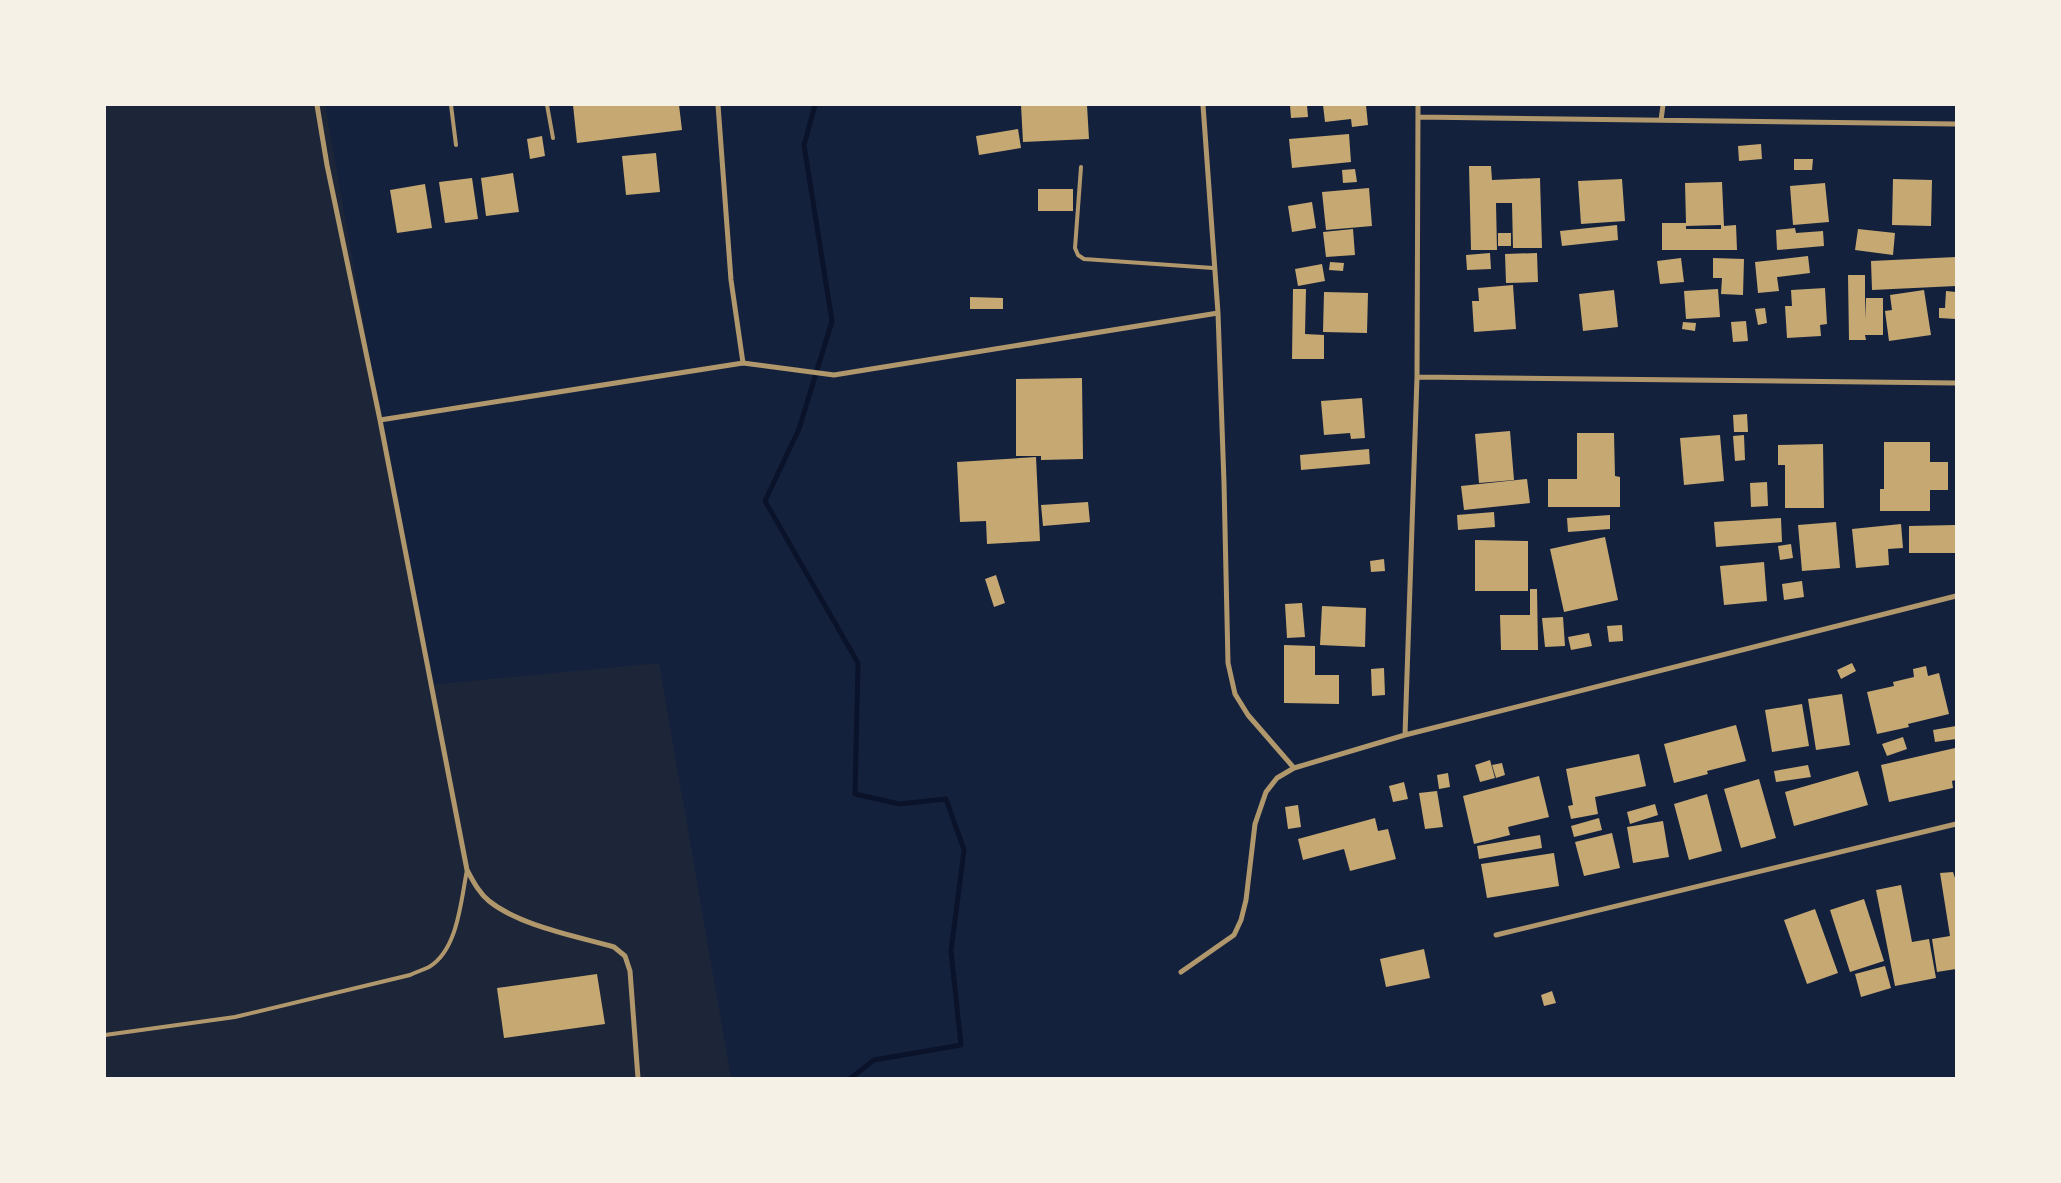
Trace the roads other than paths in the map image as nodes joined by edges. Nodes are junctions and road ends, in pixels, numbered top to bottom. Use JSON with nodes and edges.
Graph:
{"nodes":[{"id":1,"x":317,"y":105,"type":"edge"},
{"id":2,"x":452,"y":105,"type":"edge"},
{"id":3,"x":548,"y":105,"type":"edge"},
{"id":4,"x":718,"y":105,"type":"edge"},
{"id":5,"x":1203,"y":105,"type":"edge"},
{"id":6,"x":1418,"y":105,"type":"edge"},
{"id":7,"x":1664,"y":105,"type":"edge"},
{"id":8,"x":1418,"y":117,"type":"junction"},
{"id":9,"x":1661,"y":120,"type":"junction"},
{"id":10,"x":1956,"y":124,"type":"edge"},
{"id":11,"x":553,"y":138,"type":"dead end"},
{"id":12,"x":456,"y":145,"type":"dead end"},
{"id":13,"x":1081,"y":167,"type":"dead end"},
{"id":14,"x":1214,"y":268,"type":"junction"},
{"id":15,"x":1218,"y":313,"type":"junction"},
{"id":16,"x":743,"y":363,"type":"junction"},
{"id":17,"x":1417,"y":376,"type":"junction"},
{"id":18,"x":1956,"y":383,"type":"edge"},
{"id":19,"x":380,"y":420,"type":"junction"},
{"id":20,"x":1956,"y":596,"type":"edge"},
{"id":21,"x":1405,"y":735,"type":"junction"},
{"id":22,"x":1294,"y":768,"type":"junction"},
{"id":23,"x":1956,"y":824,"type":"edge"},
{"id":24,"x":467,"y":870,"type":"junction"},
{"id":25,"x":1496,"y":936,"type":"dead end"},
{"id":26,"x":1181,"y":972,"type":"dead end"},
{"id":27,"x":105,"y":1035,"type":"edge"},
{"id":28,"x":638,"y":1078,"type":"edge"}],
"edges":[{"from":1,"to":19,"type":"street"},
{"from":2,"to":12,"type":"lane"},
{"from":3,"to":11,"type":"lane"},
{"from":4,"to":16,"type":"street"},
{"from":5,"to":14,"type":"street"},
{"from":6,"to":8,"type":"street"},
{"from":7,"to":9,"type":"street"},
{"from":8,"to":9,"type":"street"},
{"from":8,"to":17,"type":"street"},
{"from":9,"to":10,"type":"street"},
{"from":13,"to":14,"type":"lane"},
{"from":14,"to":15,"type":"street"},
{"from":15,"to":16,"type":"street"},
{"from":15,"to":22,"type":"street"},
{"from":16,"to":19,"type":"street"},
{"from":17,"to":18,"type":"street"},
{"from":17,"to":21,"type":"street"},
{"from":19,"to":24,"type":"street"},
{"from":20,"to":21,"type":"street"},
{"from":21,"to":22,"type":"street"},
{"from":22,"to":26,"type":"street"},
{"from":23,"to":25,"type":"street"},
{"from":24,"to":27,"type":"lane"},
{"from":24,"to":28,"type":"street"}]}
